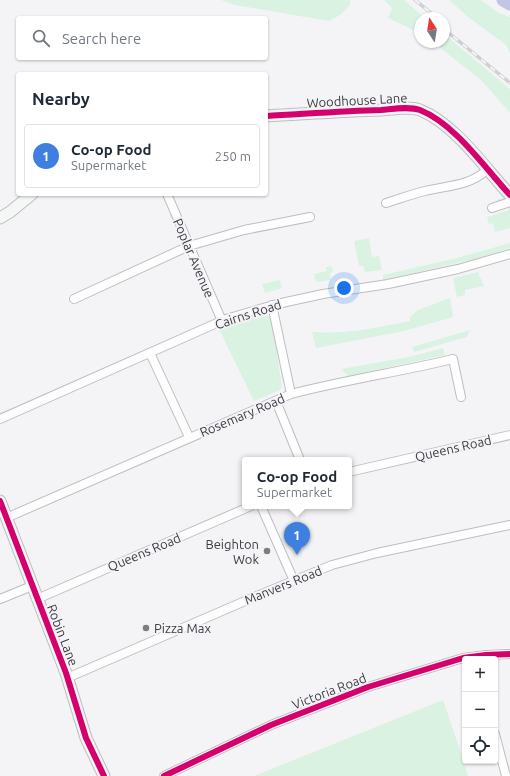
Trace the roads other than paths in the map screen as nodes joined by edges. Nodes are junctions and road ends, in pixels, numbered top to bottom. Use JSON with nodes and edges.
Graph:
{"nodes":[{"id":1,"x":268,"y":116,"type":"edge"},
{"id":2,"x":487,"y":170,"type":"junction"},
{"id":3,"x":510,"y":195,"type":"edge"},
{"id":4,"x":30,"y":196,"type":"edge"},
{"id":5,"x":168,"y":196,"type":"edge"},
{"id":6,"x":510,"y":202,"type":"edge"},
{"id":7,"x":386,"y":203,"type":"dead end"},
{"id":8,"x":492,"y":208,"type":"dead end"},
{"id":9,"x":310,"y":217,"type":"dead end"},
{"id":10,"x":0,"y":218,"type":"edge"},
{"id":11,"x":189,"y":246,"type":"junction"},
{"id":12,"x":510,"y":254,"type":"edge"},
{"id":13,"x":74,"y":299,"type":"dead end"},
{"id":14,"x":272,"y":305,"type":"junction"},
{"id":15,"x":222,"y":321,"type":"junction"},
{"id":16,"x":150,"y":353,"type":"junction"},
{"id":17,"x":291,"y":394,"type":"junction"},
{"id":18,"x":461,"y":397,"type":"dead end"},
{"id":19,"x":276,"y":401,"type":"junction"},
{"id":20,"x":0,"y":419,"type":"edge"},
{"id":21,"x":510,"y":435,"type":"edge"},
{"id":22,"x":189,"y":437,"type":"junction"},
{"id":23,"x":299,"y":457,"type":"edge"},
{"id":24,"x":352,"y":471,"type":"edge"},
{"id":25,"x":0,"y":501,"type":"edge"},
{"id":26,"x":244,"y":509,"type":"edge"},
{"id":27,"x":263,"y":509,"type":"edge"},
{"id":28,"x":6,"y":518,"type":"junction"},
{"id":29,"x":510,"y":525,"type":"edge"},
{"id":30,"x":294,"y":581,"type":"junction"},
{"id":31,"x":32,"y":586,"type":"junction"},
{"id":32,"x":0,"y":599,"type":"edge"},
{"id":33,"x":37,"y":599,"type":"junction"},
{"id":34,"x":510,"y":654,"type":"edge"},
{"id":35,"x":487,"y":656,"type":"edge"},
{"id":36,"x":462,"y":659,"type":"edge"},
{"id":37,"x":67,"y":678,"type":"junction"},
{"id":38,"x":498,"y":744,"type":"edge"},
{"id":39,"x":507,"y":772,"type":"edge"},
{"id":40,"x":104,"y":776,"type":"edge"},
{"id":41,"x":164,"y":776,"type":"edge"}],
"edges":[{"from":1,"to":2,"type":"street","name":"Woodhouse Lane"},
{"from":2,"to":3,"type":"street","name":"Woodhouse Lane"},
{"from":2,"to":7,"type":"street"},
{"from":4,"to":10,"type":"street"},
{"from":5,"to":11,"type":"street","name":"Poplar Avenue"},
{"from":6,"to":8,"type":"street"},
{"from":9,"to":11,"type":"street"},
{"from":11,"to":13,"type":"street"},
{"from":11,"to":15,"type":"street","name":"Poplar Avenue"},
{"from":12,"to":14,"type":"street","name":"Cairns Road"},
{"from":14,"to":15,"type":"street","name":"Cairns Road"},
{"from":14,"to":17,"type":"street"},
{"from":15,"to":16,"type":"street","name":"Cairns Road"},
{"from":16,"to":20,"type":"street","name":"Cairns Road"},
{"from":16,"to":22,"type":"street"},
{"from":17,"to":18,"type":"street","name":"Rosemary Road"},
{"from":17,"to":19,"type":"street","name":"Rosemary Road"},
{"from":19,"to":22,"type":"street","name":"Rosemary Road"},
{"from":19,"to":23,"type":"street"},
{"from":21,"to":24,"type":"street","name":"Queens Road"},
{"from":22,"to":28,"type":"street","name":"Rosemary Road"},
{"from":25,"to":28,"type":"street","name":"Robin Lane"},
{"from":26,"to":33,"type":"street","name":"Queens Road"},
{"from":27,"to":30,"type":"street"},
{"from":28,"to":31,"type":"street","name":"Robin Lane"},
{"from":29,"to":30,"type":"street","name":"Manvers Road"},
{"from":30,"to":37,"type":"street","name":"Manvers Road"},
{"from":31,"to":32,"type":"street"},
{"from":31,"to":33,"type":"street","name":"Robin Lane"},
{"from":33,"to":37,"type":"street","name":"Robin Lane"},
{"from":34,"to":35,"type":"street","name":"Victoria Road"},
{"from":36,"to":41,"type":"street","name":"Victoria Road"},
{"from":37,"to":40,"type":"street","name":"Robin Lane"},
{"from":38,"to":39,"type":"street"}]}
